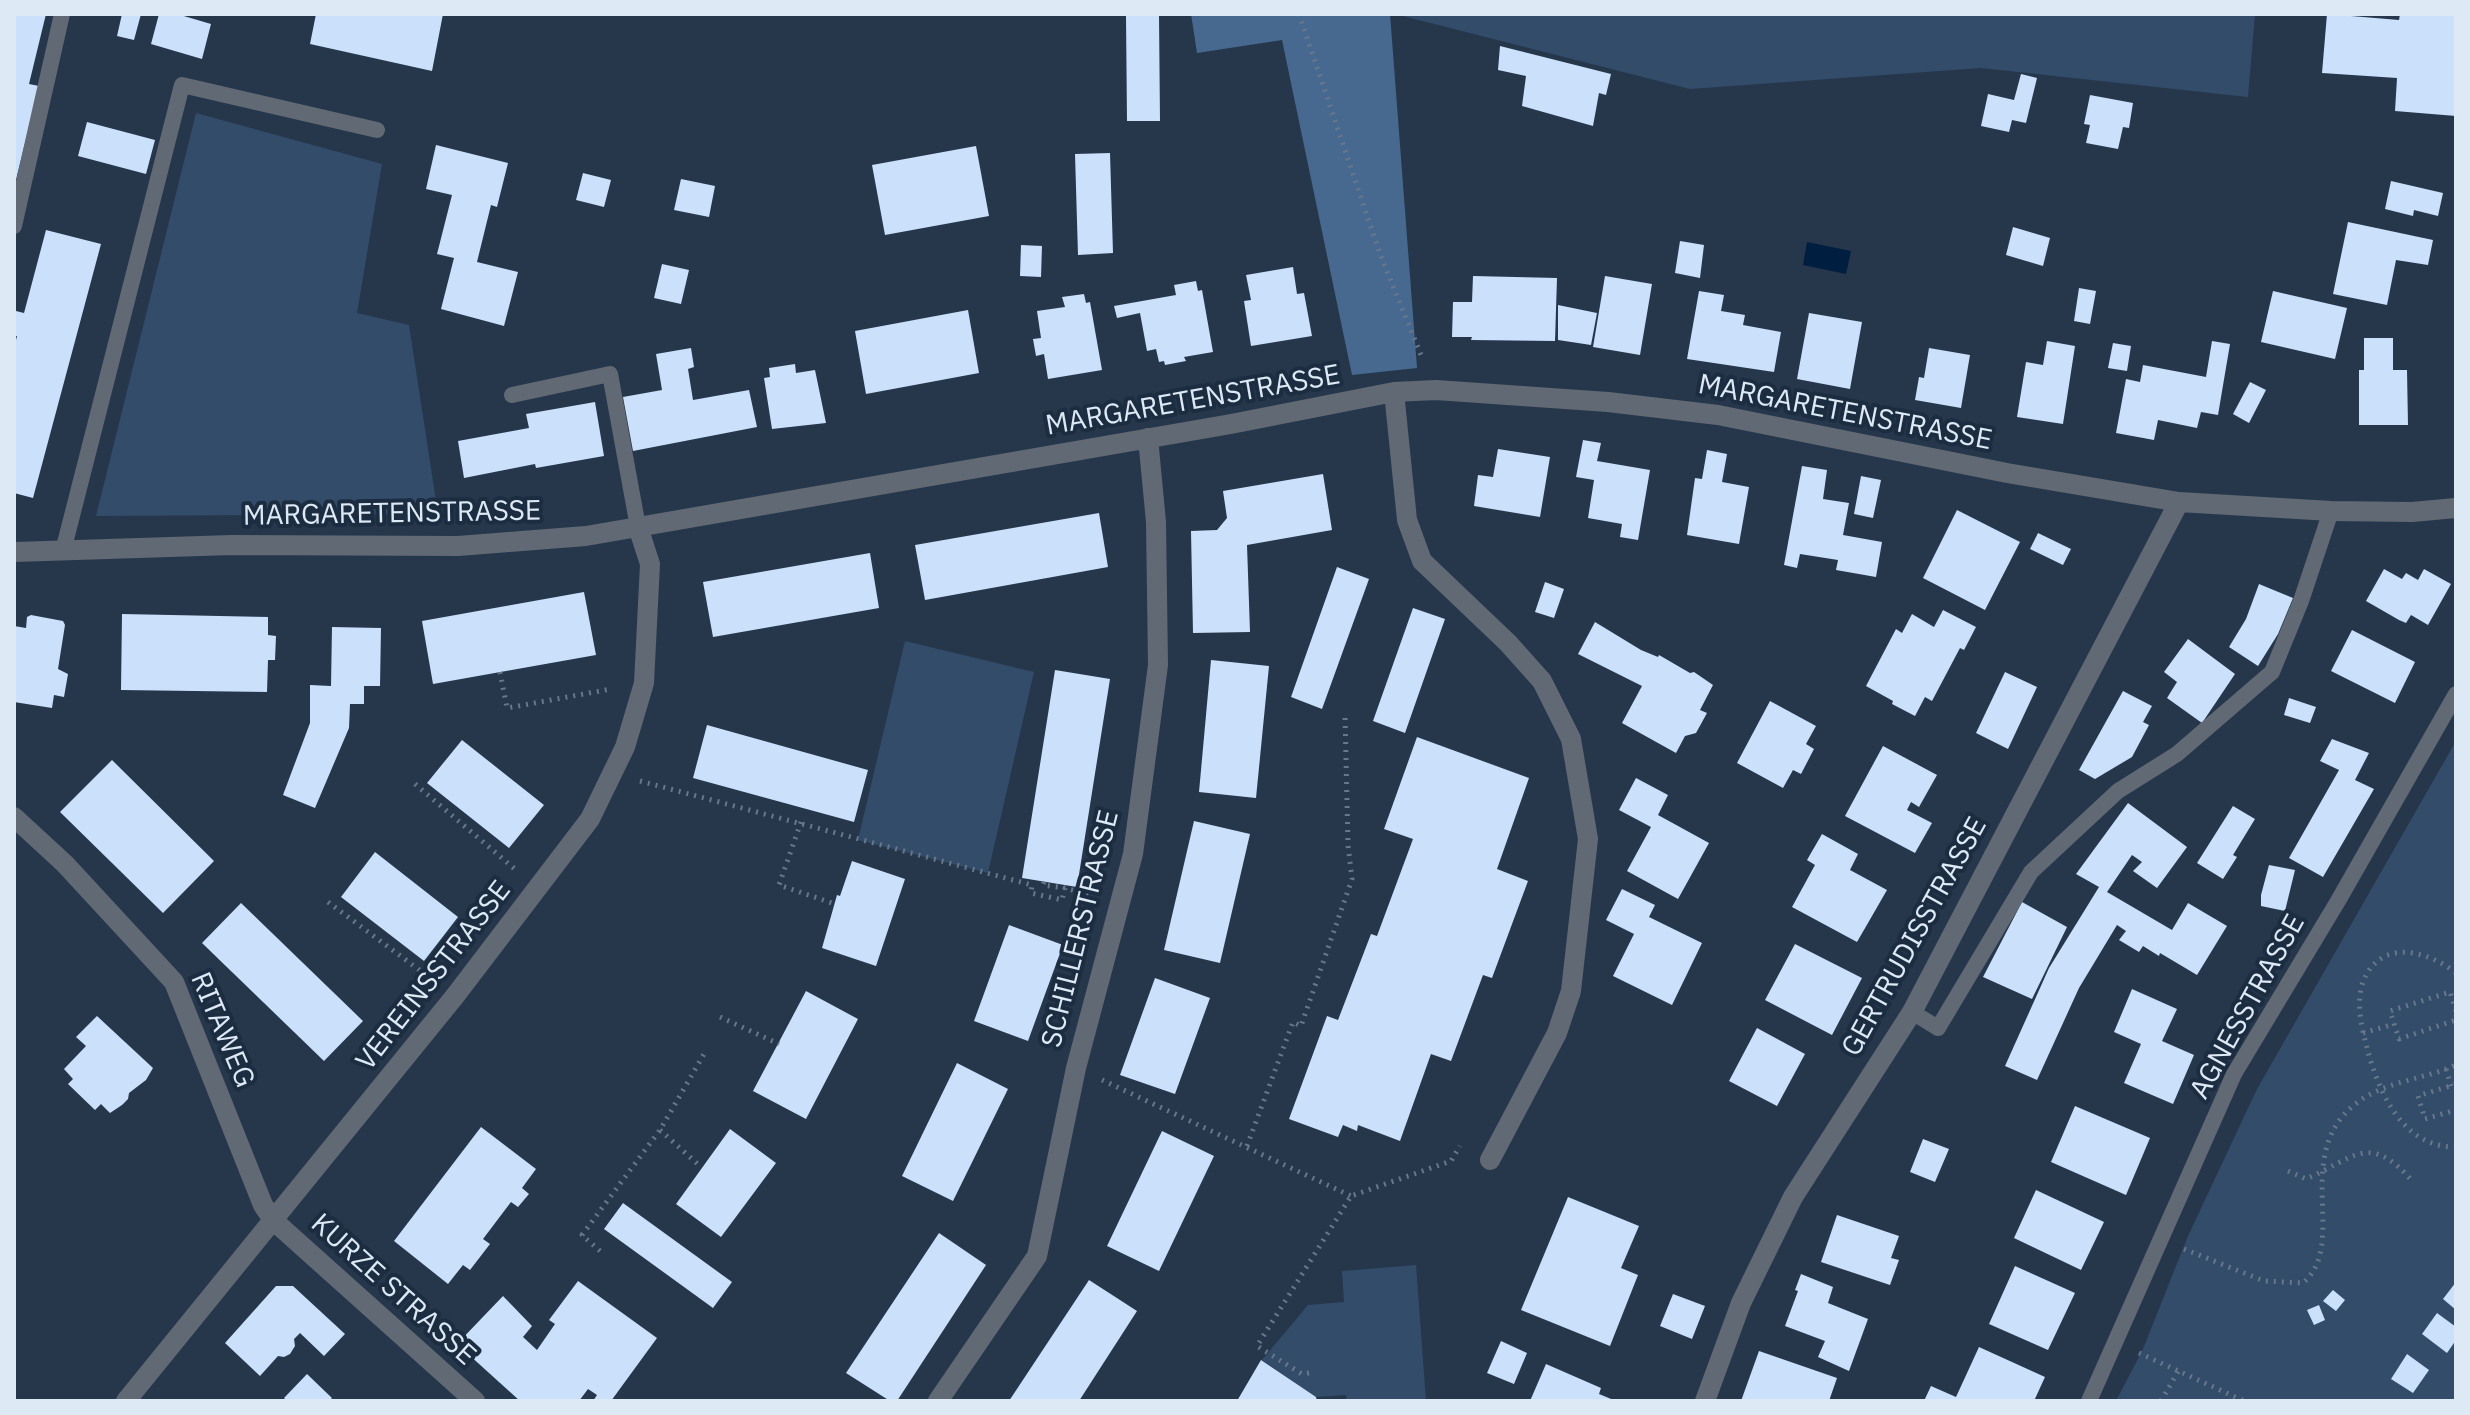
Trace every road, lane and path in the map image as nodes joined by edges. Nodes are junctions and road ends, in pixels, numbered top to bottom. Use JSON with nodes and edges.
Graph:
{"nodes":[{"id":1,"x":62,"y":14,"type":"edge"},
{"id":2,"x":1299,"y":14,"type":"edge"},
{"id":3,"x":377,"y":130,"type":"dead end"},
{"id":4,"x":14,"y":226,"type":"edge"},
{"id":5,"x":1436,"y":390,"type":"junction"},
{"id":6,"x":1394,"y":392,"type":"junction"},
{"id":7,"x":512,"y":395,"type":"dead end"},
{"id":8,"x":1148,"y":438,"type":"junction"},
{"id":9,"x":2179,"y":502,"type":"junction"},
{"id":10,"x":2456,"y":508,"type":"edge"},
{"id":11,"x":2331,"y":511,"type":"junction"},
{"id":12,"x":638,"y":527,"type":"junction"},
{"id":13,"x":63,"y":551,"type":"junction"},
{"id":14,"x":14,"y":552,"type":"edge"},
{"id":15,"x":500,"y":672,"type":"dead end"},
{"id":16,"x":644,"y":683,"type":"junction"},
{"id":17,"x":2456,"y":694,"type":"edge"},
{"id":18,"x":1345,"y":715,"type":"dead end"},
{"id":19,"x":612,"y":773,"type":"junction"},
{"id":20,"x":415,"y":784,"type":"dead end"},
{"id":21,"x":14,"y":817,"type":"edge"},
{"id":22,"x":801,"y":822,"type":"junction"},
{"id":23,"x":1044,"y":882,"type":"dead end"},
{"id":24,"x":1065,"y":888,"type":"junction"},
{"id":25,"x":538,"y":889,"type":"junction"},
{"id":26,"x":1120,"y":901,"type":"junction"},
{"id":27,"x":328,"y":902,"type":"dead end"},
{"id":28,"x":835,"y":904,"type":"dead end"},
{"id":29,"x":2456,"y":973,"type":"edge"},
{"id":30,"x":455,"y":996,"type":"junction"},
{"id":31,"x":2456,"y":1008,"type":"edge"},
{"id":32,"x":1912,"y":1012,"type":"junction"},
{"id":33,"x":720,"y":1017,"type":"dead end"},
{"id":34,"x":2456,"y":1020,"type":"edge"},
{"id":35,"x":2394,"y":1024,"type":"junction"},
{"id":36,"x":2363,"y":1033,"type":"junction"},
{"id":37,"x":779,"y":1044,"type":"dead end"},
{"id":38,"x":704,"y":1054,"type":"dead end"},
{"id":39,"x":2456,"y":1065,"type":"edge"},
{"id":40,"x":1076,"y":1068,"type":"junction"},
{"id":41,"x":2446,"y":1069,"type":"junction"},
{"id":42,"x":2453,"y":1085,"type":"edge"},
{"id":43,"x":2381,"y":1091,"type":"junction"},
{"id":44,"x":2456,"y":1110,"type":"edge"},
{"id":45,"x":660,"y":1130,"type":"junction"},
{"id":46,"x":1247,"y":1146,"type":"junction"},
{"id":47,"x":2456,"y":1147,"type":"edge"},
{"id":48,"x":1490,"y":1160,"type":"dead end"},
{"id":49,"x":1451,"y":1161,"type":"dead end"},
{"id":50,"x":701,"y":1167,"type":"dead end"},
{"id":51,"x":2288,"y":1171,"type":"dead end"},
{"id":52,"x":2322,"y":1172,"type":"junction"},
{"id":53,"x":2413,"y":1182,"type":"dead end"},
{"id":54,"x":1351,"y":1196,"type":"junction"},
{"id":55,"x":274,"y":1221,"type":"junction"},
{"id":56,"x":2161,"y":1239,"type":"junction"},
{"id":57,"x":600,"y":1251,"type":"dead end"},
{"id":58,"x":2117,"y":1342,"type":"junction"},
{"id":59,"x":2179,"y":1370,"type":"junction"},
{"id":60,"x":1309,"y":1373,"type":"dead end"},
{"id":61,"x":126,"y":1401,"type":"edge"},
{"id":62,"x":475,"y":1401,"type":"edge"},
{"id":63,"x":938,"y":1401,"type":"edge"},
{"id":64,"x":1705,"y":1401,"type":"edge"},
{"id":65,"x":2089,"y":1401,"type":"edge"},
{"id":66,"x":2161,"y":1401,"type":"edge"},
{"id":67,"x":2244,"y":1401,"type":"edge"}],
"edges":[{"from":1,"to":4,"type":"lane"},
{"from":2,"to":5,"type":"path"},
{"from":3,"to":13,"type":"lane"},
{"from":5,"to":6,"type":"street","name":"MARGARETENSTRASSE"},
{"from":5,"to":9,"type":"street","name":"MARGARETENSTRASSE"},
{"from":6,"to":8,"type":"street","name":"MARGARETENSTRASSE"},
{"from":6,"to":48,"type":"street"},
{"from":7,"to":12,"type":"lane"},
{"from":8,"to":12,"type":"street","name":"MARGARETENSTRASSE"},
{"from":8,"to":26,"type":"street","name":"SCHILLERSTRASSE"},
{"from":9,"to":11,"type":"street","name":"MARGARETENSTRASSE"},
{"from":9,"to":32,"type":"street","name":"GERTRUDISSTRASSE"},
{"from":10,"to":11,"type":"street","name":"MARGARETENSTRASSE"},
{"from":11,"to":32,"type":"lane"},
{"from":12,"to":13,"type":"street","name":"MARGARETENSTRASSE"},
{"from":12,"to":16,"type":"street","name":"VEREINSSTRASSE"},
{"from":13,"to":14,"type":"street","name":"MARGARETENSTRASSE"},
{"from":15,"to":16,"type":"path"},
{"from":16,"to":19,"type":"street","name":"VEREINSSTRASSE"},
{"from":17,"to":56,"type":"lane","name":"AGNESSTRASSE"},
{"from":18,"to":46,"type":"path"},
{"from":19,"to":22,"type":"path"},
{"from":19,"to":25,"type":"street","name":"VEREINSSTRASSE"},
{"from":20,"to":25,"type":"path"},
{"from":21,"to":55,"type":"street","name":"RITAWEG"},
{"from":22,"to":24,"type":"path"},
{"from":22,"to":28,"type":"path"},
{"from":23,"to":24,"type":"path"},
{"from":24,"to":26,"type":"path"},
{"from":25,"to":30,"type":"street","name":"VEREINSSTRASSE"},
{"from":26,"to":40,"type":"street","name":"SCHILLERSTRASSE"},
{"from":27,"to":30,"type":"path"},
{"from":29,"to":36,"type":"path"},
{"from":30,"to":55,"type":"street","name":"VEREINSSTRASSE"},
{"from":31,"to":35,"type":"path"},
{"from":32,"to":64,"type":"street","name":"GERTRUDISSTRASSE"},
{"from":33,"to":37,"type":"path"},
{"from":34,"to":35,"type":"path"},
{"from":35,"to":36,"type":"path"},
{"from":36,"to":43,"type":"path"},
{"from":38,"to":45,"type":"path"},
{"from":39,"to":41,"type":"path"},
{"from":40,"to":46,"type":"path"},
{"from":40,"to":63,"type":"street","name":"SCHILLERSTRASSE"},
{"from":41,"to":42,"type":"path"},
{"from":41,"to":43,"type":"path"},
{"from":42,"to":44,"type":"path"},
{"from":43,"to":47,"type":"path"},
{"from":43,"to":52,"type":"path"},
{"from":45,"to":50,"type":"path"},
{"from":45,"to":57,"type":"path"},
{"from":46,"to":54,"type":"path"},
{"from":49,"to":54,"type":"path"},
{"from":51,"to":52,"type":"path"},
{"from":52,"to":53,"type":"path"},
{"from":52,"to":56,"type":"path"},
{"from":54,"to":60,"type":"path"},
{"from":55,"to":61,"type":"street","name":"VEREINSSTRASSE"},
{"from":55,"to":62,"type":"street","name":"KURZE STRASSE"},
{"from":56,"to":58,"type":"lane","name":"AGNESSTRASSE"},
{"from":58,"to":59,"type":"path"},
{"from":58,"to":65,"type":"lane","name":"AGNESSTRASSE"},
{"from":59,"to":66,"type":"path"},
{"from":59,"to":67,"type":"path"}]}
